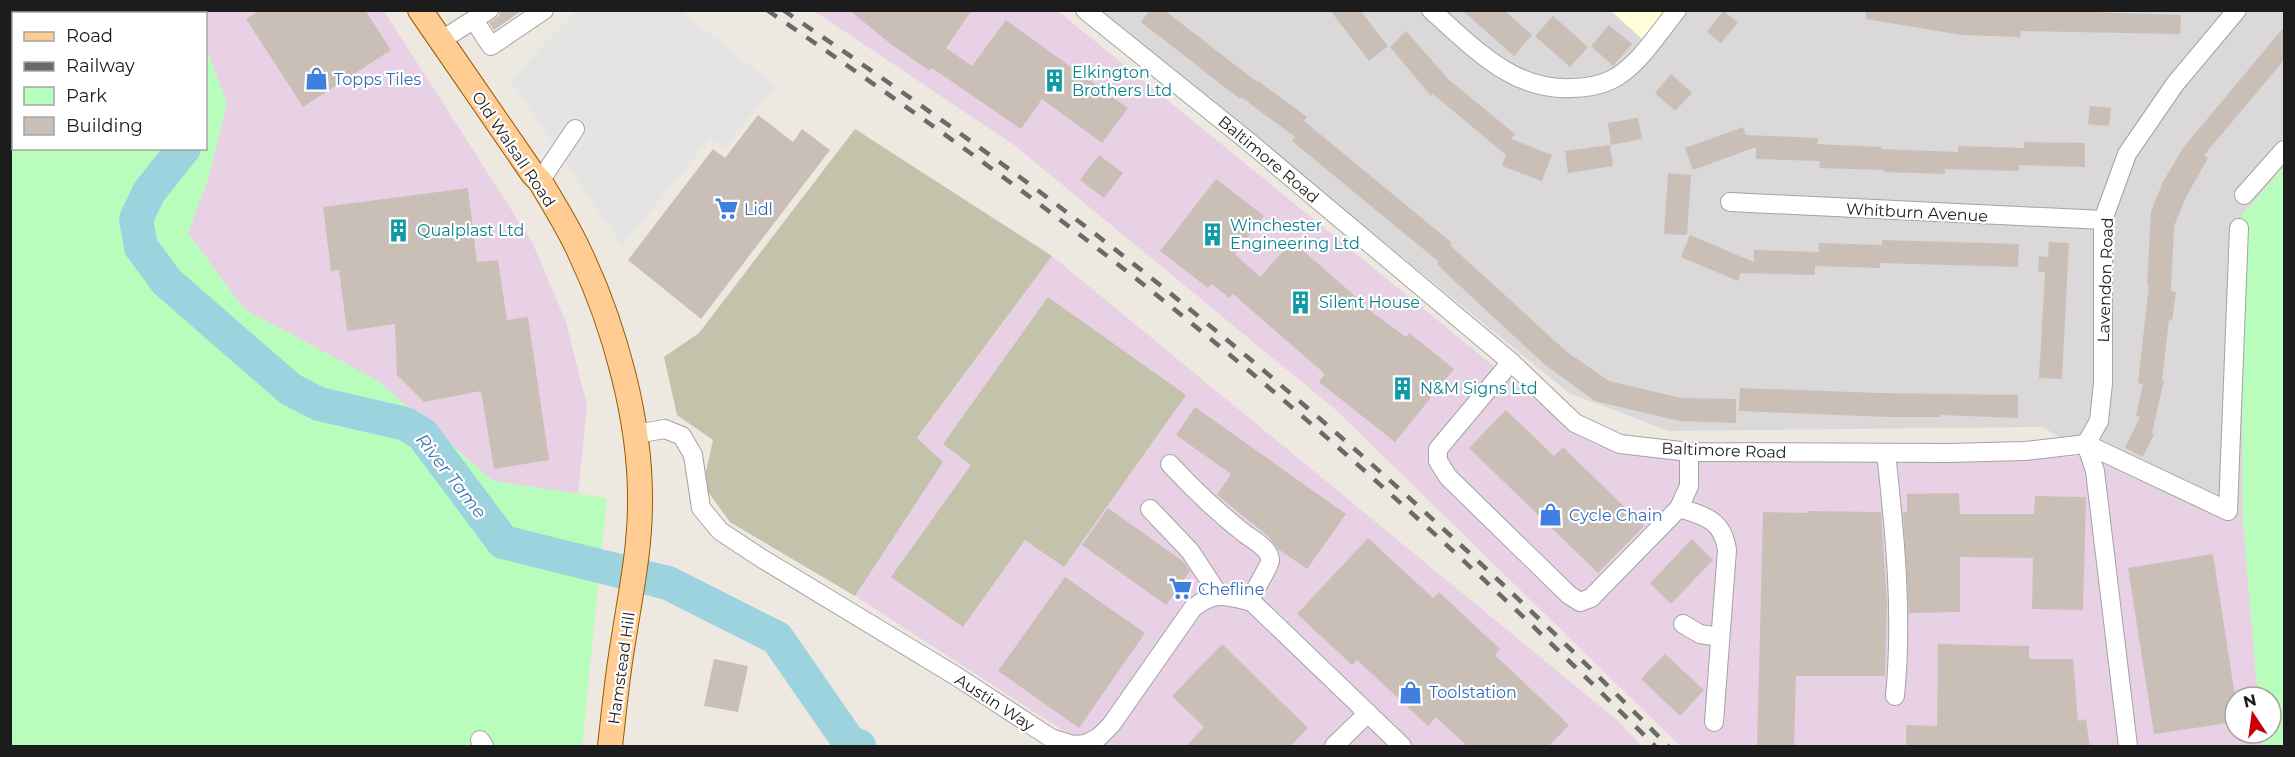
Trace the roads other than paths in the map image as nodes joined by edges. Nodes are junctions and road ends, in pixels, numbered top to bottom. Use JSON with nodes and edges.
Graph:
{"nodes":[{"id":1,"x":420,"y":10,"type":"edge"},
{"id":2,"x":544,"y":10,"type":"edge"},
{"id":3,"x":1085,"y":10,"type":"edge"},
{"id":4,"x":1431,"y":10,"type":"edge"},
{"id":5,"x":1677,"y":10,"type":"edge"},
{"id":6,"x":2235,"y":12,"type":"edge"},
{"id":7,"x":481,"y":15,"type":"edge"},
{"id":8,"x":440,"y":41,"type":"junction"},
{"id":9,"x":575,"y":129,"type":"dead end"},
{"id":10,"x":2284,"y":150,"type":"edge"},
{"id":11,"x":540,"y":181,"type":"junction"},
{"id":12,"x":2244,"y":195,"type":"dead end"},
{"id":13,"x":1730,"y":202,"type":"dead end"},
{"id":14,"x":2103,"y":220,"type":"junction"},
{"id":15,"x":2239,"y":228,"type":"dead end"},
{"id":16,"x":1511,"y":362,"type":"junction"},
{"id":17,"x":635,"y":434,"type":"junction"},
{"id":18,"x":2086,"y":444,"type":"junction"},
{"id":19,"x":1689,"y":452,"type":"junction"},
{"id":20,"x":1886,"y":453,"type":"junction"},
{"id":21,"x":1170,"y":464,"type":"dead end"},
{"id":22,"x":1679,"y":508,"type":"junction"},
{"id":23,"x":1150,"y":509,"type":"dead end"},
{"id":24,"x":638,"y":540,"type":"joint"},
{"id":25,"x":1219,"y":595,"type":"junction"},
{"id":26,"x":1250,"y":601,"type":"junction"},
{"id":27,"x":1683,"y":624,"type":"dead end"},
{"id":28,"x":1720,"y":637,"type":"junction"},
{"id":29,"x":1895,"y":696,"type":"dead end"},
{"id":30,"x":1368,"y":714,"type":"junction"},
{"id":31,"x":1714,"y":722,"type":"dead end"},
{"id":32,"x":610,"y":747,"type":"edge"},
{"id":33,"x":1334,"y":747,"type":"edge"},
{"id":34,"x":1402,"y":747,"type":"edge"},
{"id":35,"x":2128,"y":747,"type":"edge"}],
"edges":[{"from":1,"to":8,"type":"main road","name":"Old Walsall Road"},
{"from":2,"to":7,"type":"street"},
{"from":3,"to":16,"type":"street","name":"Baltimore Road"},
{"from":4,"to":5,"type":"street"},
{"from":6,"to":14,"type":"street","name":"Lavendon Road"},
{"from":7,"to":8,"type":"street"},
{"from":8,"to":11,"type":"main road","name":"Old Walsall Road"},
{"from":9,"to":11,"type":"street"},
{"from":10,"to":12,"type":"street"},
{"from":11,"to":17,"type":"main road","name":"Old Walsall Road"},
{"from":13,"to":14,"type":"street","name":"Whitburn Avenue"},
{"from":14,"to":18,"type":"street","name":"Lavendon Road"},
{"from":15,"to":18,"type":"street"},
{"from":16,"to":19,"type":"street","name":"Baltimore Road"},
{"from":16,"to":22,"type":"street"},
{"from":17,"to":24,"type":"main road","name":"Old Walsall Road"},
{"from":17,"to":25,"type":"street","name":"Austin Way"},
{"from":18,"to":20,"type":"street","name":"Baltimore Road"},
{"from":18,"to":35,"type":"street"},
{"from":19,"to":20,"type":"street","name":"Baltimore Road"},
{"from":19,"to":22,"type":"street"},
{"from":20,"to":29,"type":"street"},
{"from":21,"to":26,"type":"street"},
{"from":22,"to":28,"type":"street"},
{"from":23,"to":25,"type":"street"},
{"from":24,"to":32,"type":"main road","name":"Hamstead Hill"},
{"from":25,"to":26,"type":"street"},
{"from":26,"to":30,"type":"street"},
{"from":27,"to":28,"type":"street"},
{"from":28,"to":31,"type":"street"},
{"from":30,"to":33,"type":"street"},
{"from":30,"to":34,"type":"street"}]}
